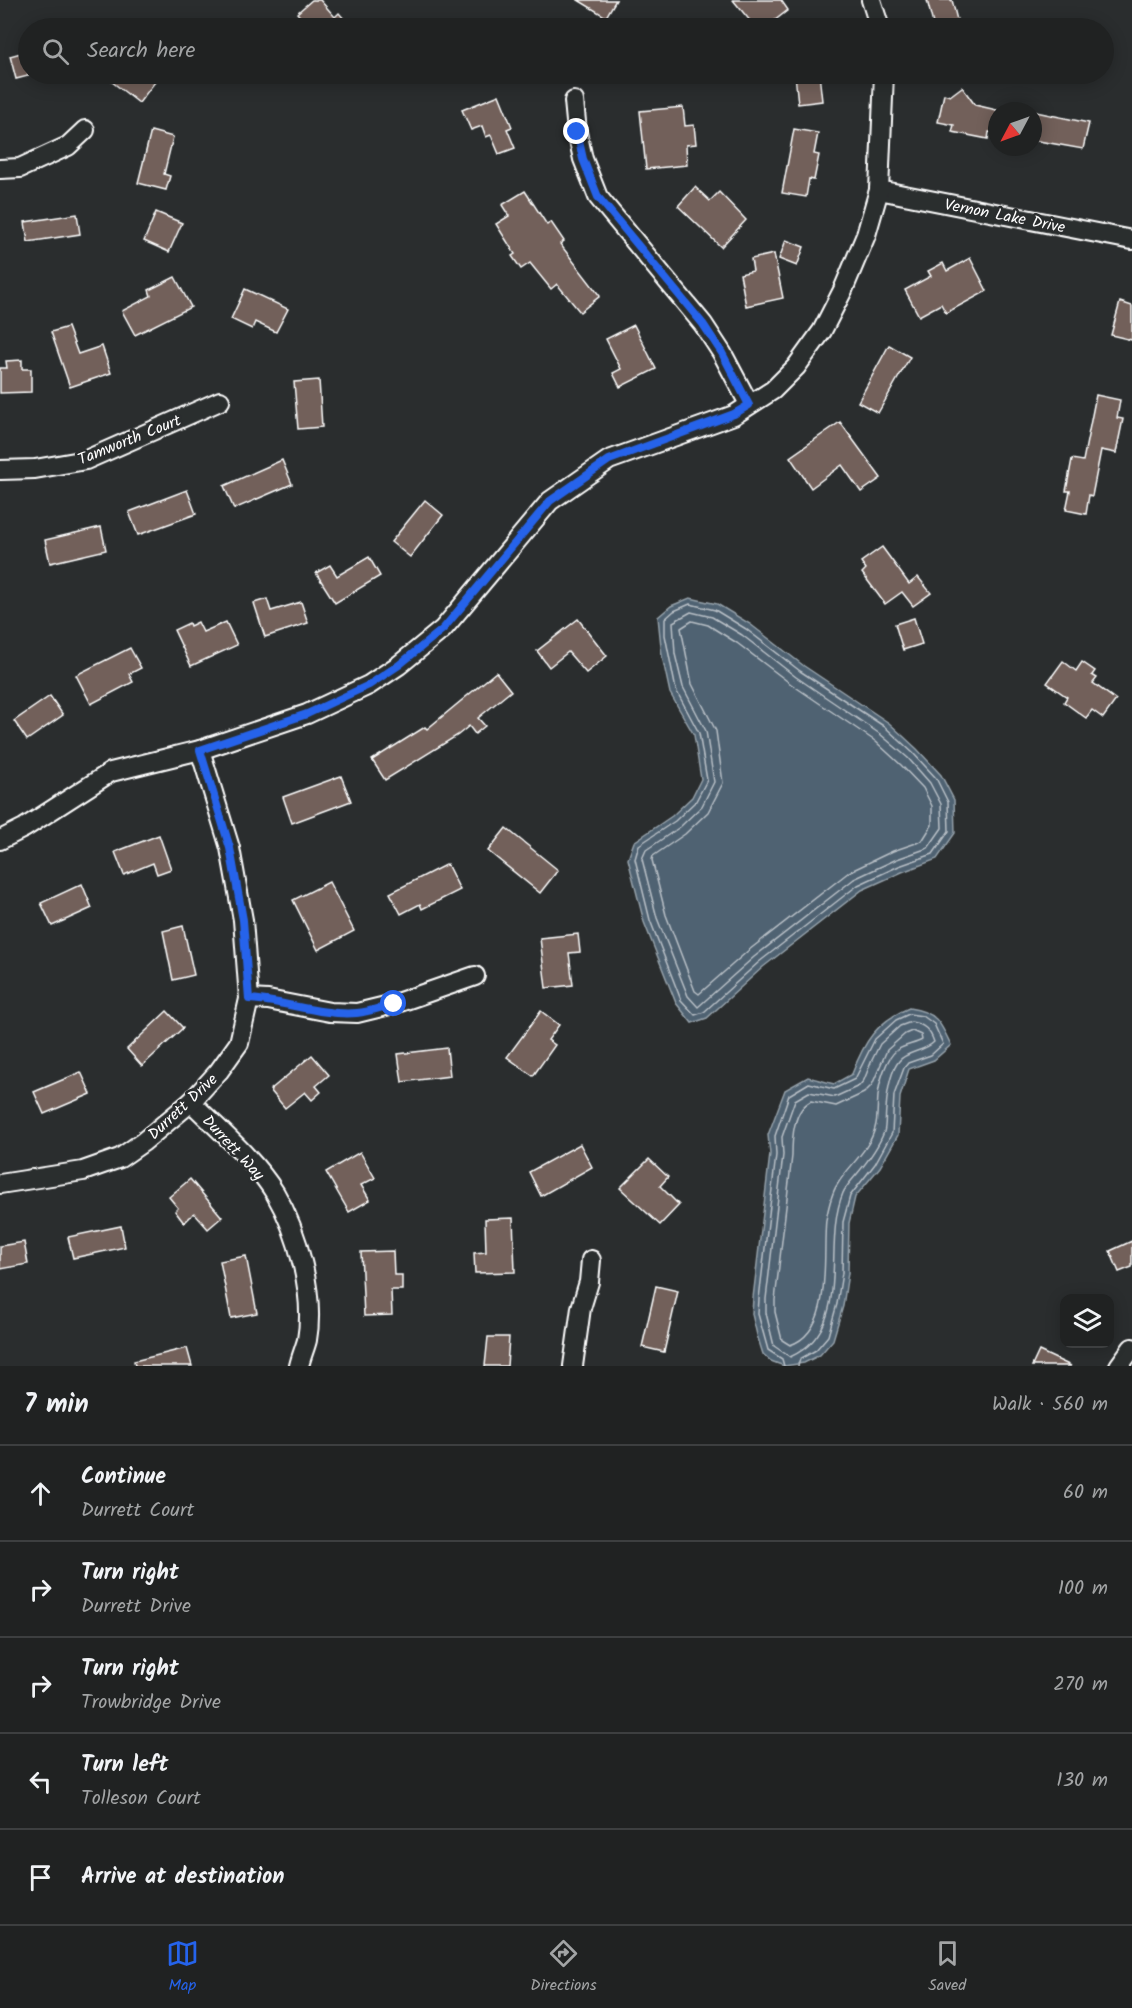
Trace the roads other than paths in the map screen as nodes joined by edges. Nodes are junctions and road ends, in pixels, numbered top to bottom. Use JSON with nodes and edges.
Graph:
{"nodes":[{"id":1,"x":871,"y":0,"type":"edge"},
{"id":2,"x":877,"y":18,"type":"edge"},
{"id":3,"x":884,"y":84,"type":"edge"},
{"id":4,"x":574,"y":101,"type":"dead end"},
{"id":5,"x":85,"y":130,"type":"dead end"},
{"id":6,"x":0,"y":169,"type":"edge"},
{"id":7,"x":879,"y":190,"type":"junction"},
{"id":8,"x":1132,"y":240,"type":"edge"},
{"id":9,"x":220,"y":401,"type":"dead end"},
{"id":10,"x":749,"y":405,"type":"junction"},
{"id":11,"x":0,"y":470,"type":"edge"},
{"id":12,"x":200,"y":750,"type":"junction"},
{"id":13,"x":0,"y":840,"type":"edge"},
{"id":14,"x":475,"y":976,"type":"dead end"},
{"id":15,"x":249,"y":999,"type":"junction"},
{"id":16,"x":191,"y":1102,"type":"junction"},
{"id":17,"x":0,"y":1184,"type":"edge"},
{"id":18,"x":591,"y":1260,"type":"dead end"},
{"id":19,"x":1132,"y":1348,"type":"edge"},
{"id":20,"x":299,"y":1366,"type":"edge"},
{"id":21,"x":573,"y":1366,"type":"edge"},
{"id":22,"x":1119,"y":1366,"type":"edge"}],
"edges":[{"from":1,"to":2,"type":"street"},
{"from":3,"to":7,"type":"street"},
{"from":4,"to":10,"type":"street"},
{"from":5,"to":6,"type":"street"},
{"from":7,"to":8,"type":"street","name":"Vernon Lake Drive"},
{"from":7,"to":10,"type":"street"},
{"from":9,"to":11,"type":"street","name":"Tamworth Court"},
{"from":10,"to":12,"type":"street"},
{"from":12,"to":13,"type":"street"},
{"from":12,"to":15,"type":"street","name":"Durrett Drive"},
{"from":14,"to":15,"type":"street"},
{"from":15,"to":16,"type":"street","name":"Durrett Drive"},
{"from":16,"to":17,"type":"street","name":"Durrett Drive"},
{"from":16,"to":20,"type":"street","name":"Durrett Way"},
{"from":18,"to":21,"type":"street"},
{"from":19,"to":22,"type":"street"}]}
